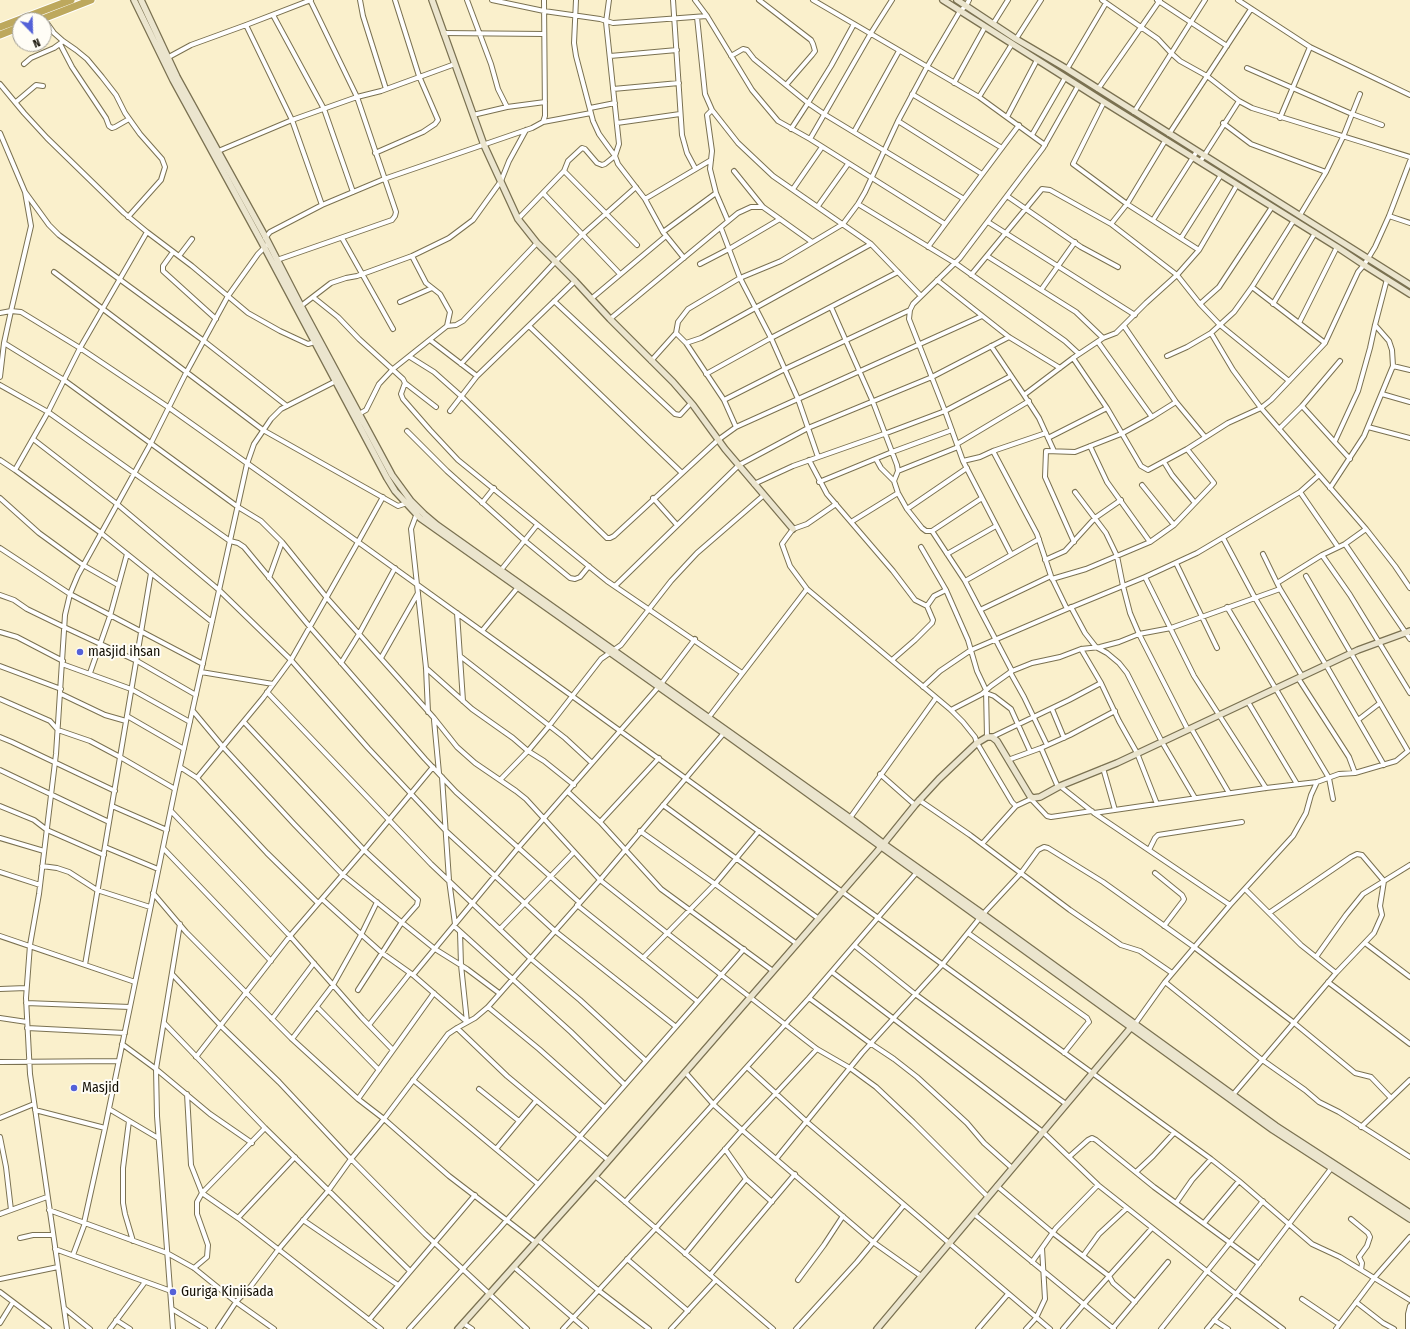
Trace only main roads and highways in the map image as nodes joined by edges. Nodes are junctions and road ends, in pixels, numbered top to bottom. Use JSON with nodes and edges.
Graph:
{"nodes":[{"id":1,"x":71,"y":0,"type":"edge"},
{"id":2,"x":91,"y":0,"type":"edge"},
{"id":3,"x":134,"y":0,"type":"edge"},
{"id":4,"x":141,"y":0,"type":"edge"},
{"id":5,"x":432,"y":0,"type":"edge"},
{"id":6,"x":943,"y":0,"type":"edge"},
{"id":7,"x":957,"y":0,"type":"edge"},
{"id":8,"x":52,"y":15,"type":"edge"},
{"id":9,"x":0,"y":27,"type":"edge"},
{"id":10,"x":12,"y":30,"type":"edge"},
{"id":11,"x":0,"y":35,"type":"edge"},
{"id":12,"x":165,"y":59,"type":"junction"},
{"id":13,"x":265,"y":242,"type":"junction"},
{"id":14,"x":1410,"y":285,"type":"edge"},
{"id":15,"x":1410,"y":294,"type":"edge"},
{"id":16,"x":338,"y":380,"type":"junction"},
{"id":17,"x":409,"y":502,"type":"junction"},
{"id":18,"x":418,"y":512,"type":"junction"},
{"id":19,"x":793,"y":530,"type":"road end"},
{"id":20,"x":519,"y":586,"type":"junction"},
{"id":21,"x":1408,"y":632,"type":"edge"},
{"id":22,"x":660,"y":686,"type":"junction"},
{"id":23,"x":883,"y":846,"type":"junction"},
{"id":24,"x":1133,"y":1025,"type":"junction"},
{"id":25,"x":1333,"y":1167,"type":"junction"},
{"id":26,"x":1410,"y":1213,"type":"edge"},
{"id":27,"x":1410,"y":1219,"type":"edge"},
{"id":28,"x":878,"y":1328,"type":"edge"},
{"id":29,"x":458,"y":1329,"type":"edge"}],
"edges":[{"from":1,"to":9,"type":"highway"},
{"from":2,"to":8,"type":"highway"},
{"from":3,"to":12,"type":"main road"},
{"from":4,"to":12,"type":"main road"},
{"from":5,"to":19,"type":"main road"},
{"from":6,"to":15,"type":"main road"},
{"from":7,"to":14,"type":"main road"},
{"from":10,"to":11,"type":"highway"},
{"from":12,"to":13,"type":"main road"},
{"from":13,"to":16,"type":"main road"},
{"from":13,"to":16,"type":"main road"},
{"from":16,"to":17,"type":"main road"},
{"from":16,"to":17,"type":"main road"},
{"from":17,"to":18,"type":"main road"},
{"from":18,"to":20,"type":"main road"},
{"from":18,"to":20,"type":"main road"},
{"from":20,"to":22,"type":"main road"},
{"from":21,"to":23,"type":"main road"},
{"from":22,"to":23,"type":"main road"},
{"from":22,"to":23,"type":"main road"},
{"from":23,"to":24,"type":"main road"},
{"from":23,"to":29,"type":"main road"},
{"from":24,"to":25,"type":"main road"},
{"from":24,"to":28,"type":"main road"},
{"from":25,"to":26,"type":"main road"},
{"from":25,"to":27,"type":"main road"}]}
